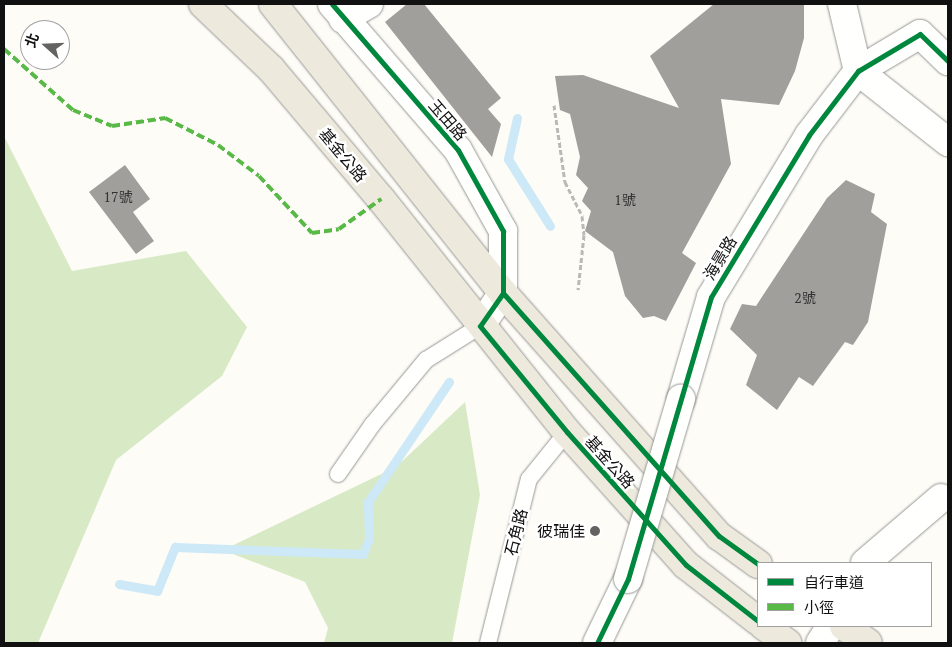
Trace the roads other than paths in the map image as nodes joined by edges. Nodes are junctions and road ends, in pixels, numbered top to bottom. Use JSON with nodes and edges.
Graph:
{"nodes":[{"id":1,"x":203,"y":4,"type":"edge"},
{"id":2,"x":273,"y":4,"type":"edge"},
{"id":3,"x":369,"y":4,"type":"edge"},
{"id":4,"x":842,"y":4,"type":"edge"},
{"id":5,"x":338,"y":12,"type":"edge"},
{"id":6,"x":948,"y":61,"type":"edge"},
{"id":7,"x":858,"y":71,"type":"junction"},
{"id":8,"x":948,"y":142,"type":"edge"},
{"id":9,"x":503,"y":293,"type":"junction"},
{"id":10,"x":480,"y":326,"type":"junction"},
{"id":11,"x":567,"y":432,"type":"junction"},
{"id":12,"x":338,"y":474,"type":"dead end"},
{"id":13,"x":941,"y":498,"type":"dead end"},
{"id":14,"x":866,"y":562,"type":"edge"},
{"id":15,"x":757,"y":563,"type":"edge"},
{"id":16,"x":757,"y":620,"type":"edge"},
{"id":17,"x":765,"y":627,"type":"edge"},
{"id":18,"x":830,"y":627,"type":"edge"},
{"id":19,"x":845,"y":627,"type":"edge"},
{"id":20,"x":488,"y":643,"type":"edge"},
{"id":21,"x":597,"y":643,"type":"edge"},
{"id":22,"x":787,"y":643,"type":"edge"},
{"id":23,"x":820,"y":643,"type":"edge"},
{"id":24,"x":868,"y":643,"type":"edge"}],
"edges":[{"from":1,"to":10,"type":"main road","name":"基金公路"},
{"from":2,"to":9,"type":"main road","name":"基金公路"},
{"from":3,"to":5,"type":"street"},
{"from":4,"to":7,"type":"street"},
{"from":5,"to":9,"type":"street","name":"玉田路"},
{"from":6,"to":7,"type":"street","name":"海景路"},
{"from":7,"to":8,"type":"street"},
{"from":7,"to":21,"type":"street","name":"海景路","bridge":true},
{"from":9,"to":10,"type":"street"},
{"from":9,"to":15,"type":"main road","name":"基金公路"},
{"from":10,"to":11,"type":"main road","name":"基金公路"},
{"from":10,"to":12,"type":"lane"},
{"from":11,"to":16,"type":"main road","name":"基金公路"},
{"from":11,"to":20,"type":"lane","name":"石角路"},
{"from":13,"to":14,"type":"street"},
{"from":17,"to":22,"type":"main road"},
{"from":18,"to":23,"type":"street"},
{"from":19,"to":24,"type":"main road"}]}
